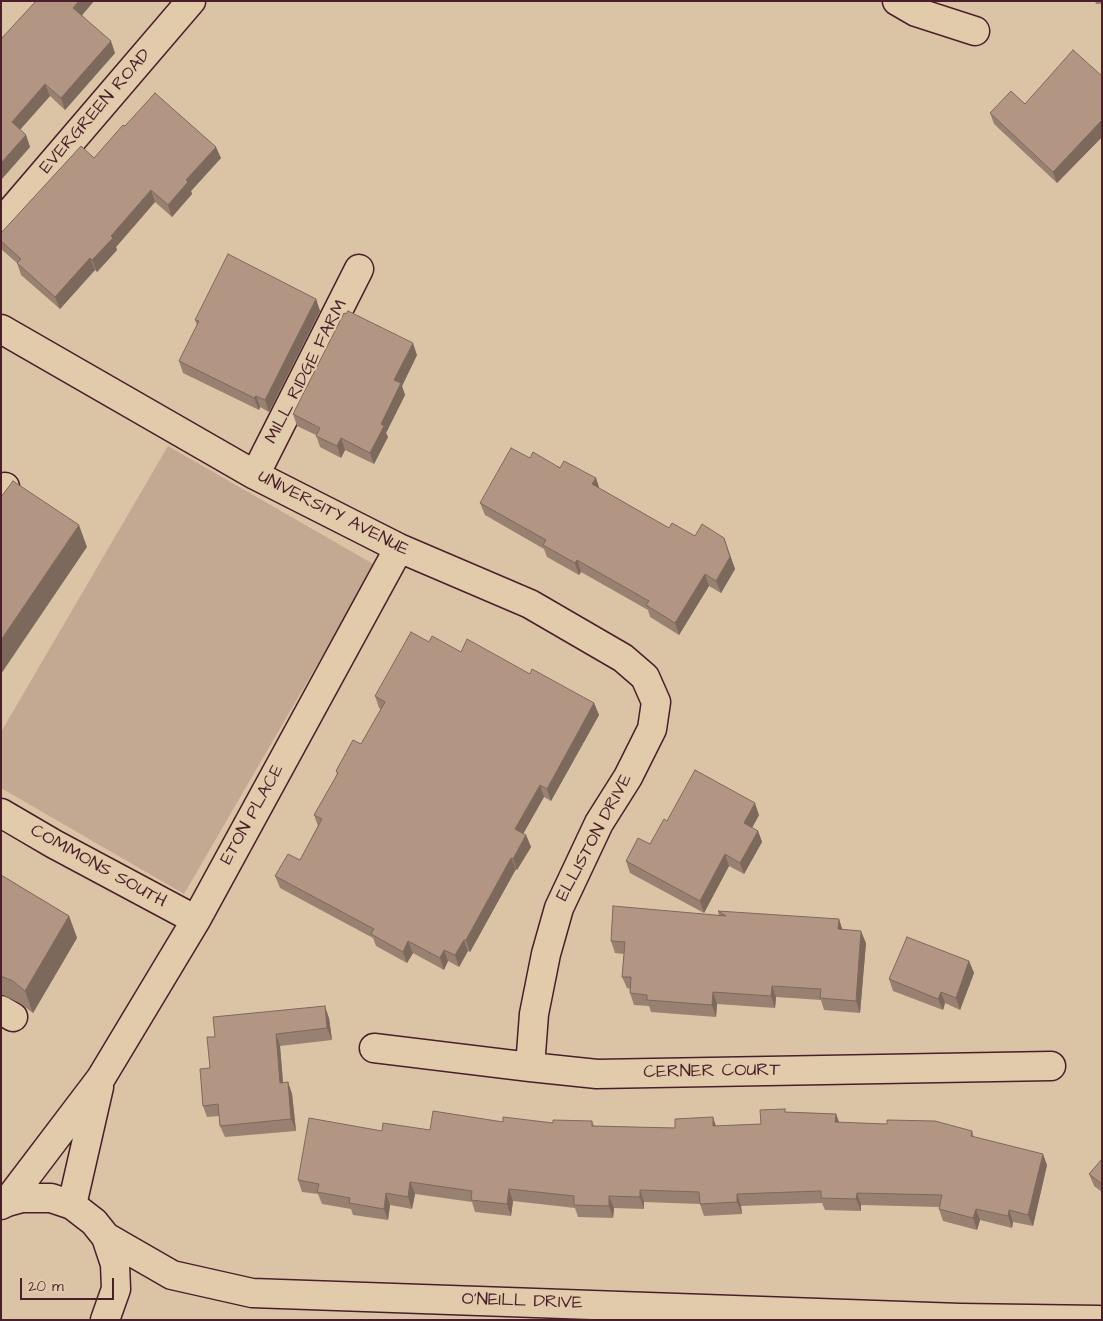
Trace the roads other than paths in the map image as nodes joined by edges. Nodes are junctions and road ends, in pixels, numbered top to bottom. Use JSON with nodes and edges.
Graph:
{"nodes":[{"id":1,"x":191,"y":1,"type":"edge"},
{"id":2,"x":897,"y":1,"type":"edge"},
{"id":3,"x":975,"y":31,"type":"dead end"},
{"id":4,"x":1,"y":223,"type":"edge"},
{"id":5,"x":359,"y":269,"type":"dead end"},
{"id":6,"x":1,"y":329,"type":"edge"},
{"id":7,"x":254,"y":475,"type":"junction"},
{"id":8,"x":399,"y":548,"type":"junction"},
{"id":9,"x":656,"y":702,"type":"joint"},
{"id":10,"x":1,"y":813,"type":"edge"},
{"id":11,"x":196,"y":920,"type":"junction"},
{"id":12,"x":374,"y":1048,"type":"dead end"},
{"id":13,"x":1051,"y":1066,"type":"dead end"},
{"id":14,"x":530,"y":1067,"type":"junction"},
{"id":15,"x":101,"y":1078,"type":"junction"},
{"id":16,"x":4,"y":1203,"type":"edge"},
{"id":17,"x":72,"y":1205,"type":"junction"},
{"id":18,"x":106,"y":1237,"type":"junction"},
{"id":19,"x":104,"y":1320,"type":"edge"},
{"id":20,"x":1100,"y":1320,"type":"edge"}],
"edges":[{"from":1,"to":4,"type":"street","name":"EVERGREEN ROAD"},
{"from":2,"to":3,"type":"street"},
{"from":5,"to":7,"type":"street","name":"MILL RIDGE FARM"},
{"from":6,"to":7,"type":"street","name":"UNIVERSITY AVENUE"},
{"from":7,"to":8,"type":"street","name":"UNIVERSITY AVENUE"},
{"from":8,"to":9,"type":"street","name":"UNIVERSITY AVENUE"},
{"from":8,"to":11,"type":"street","name":"ETON PLACE"},
{"from":9,"to":14,"type":"street","name":"ELLISTON DRIVE"},
{"from":10,"to":11,"type":"street","name":"COMMONS SOUTH"},
{"from":11,"to":15,"type":"street","name":"ETON PLACE"},
{"from":12,"to":14,"type":"street","name":"CERNER COURT"},
{"from":13,"to":14,"type":"street","name":"CERNER COURT"},
{"from":15,"to":16,"type":"street","name":"ETON PLACE"},
{"from":15,"to":17,"type":"street","name":"ETON PLACE"},
{"from":16,"to":17,"type":"street","name":"O'NEILL DRIVE"},
{"from":17,"to":18,"type":"street","name":"O'NEILL DRIVE"},
{"from":18,"to":19,"type":"street","name":"O'NEILL DRIVE"},
{"from":18,"to":20,"type":"street","name":"O'NEILL DRIVE"}]}
